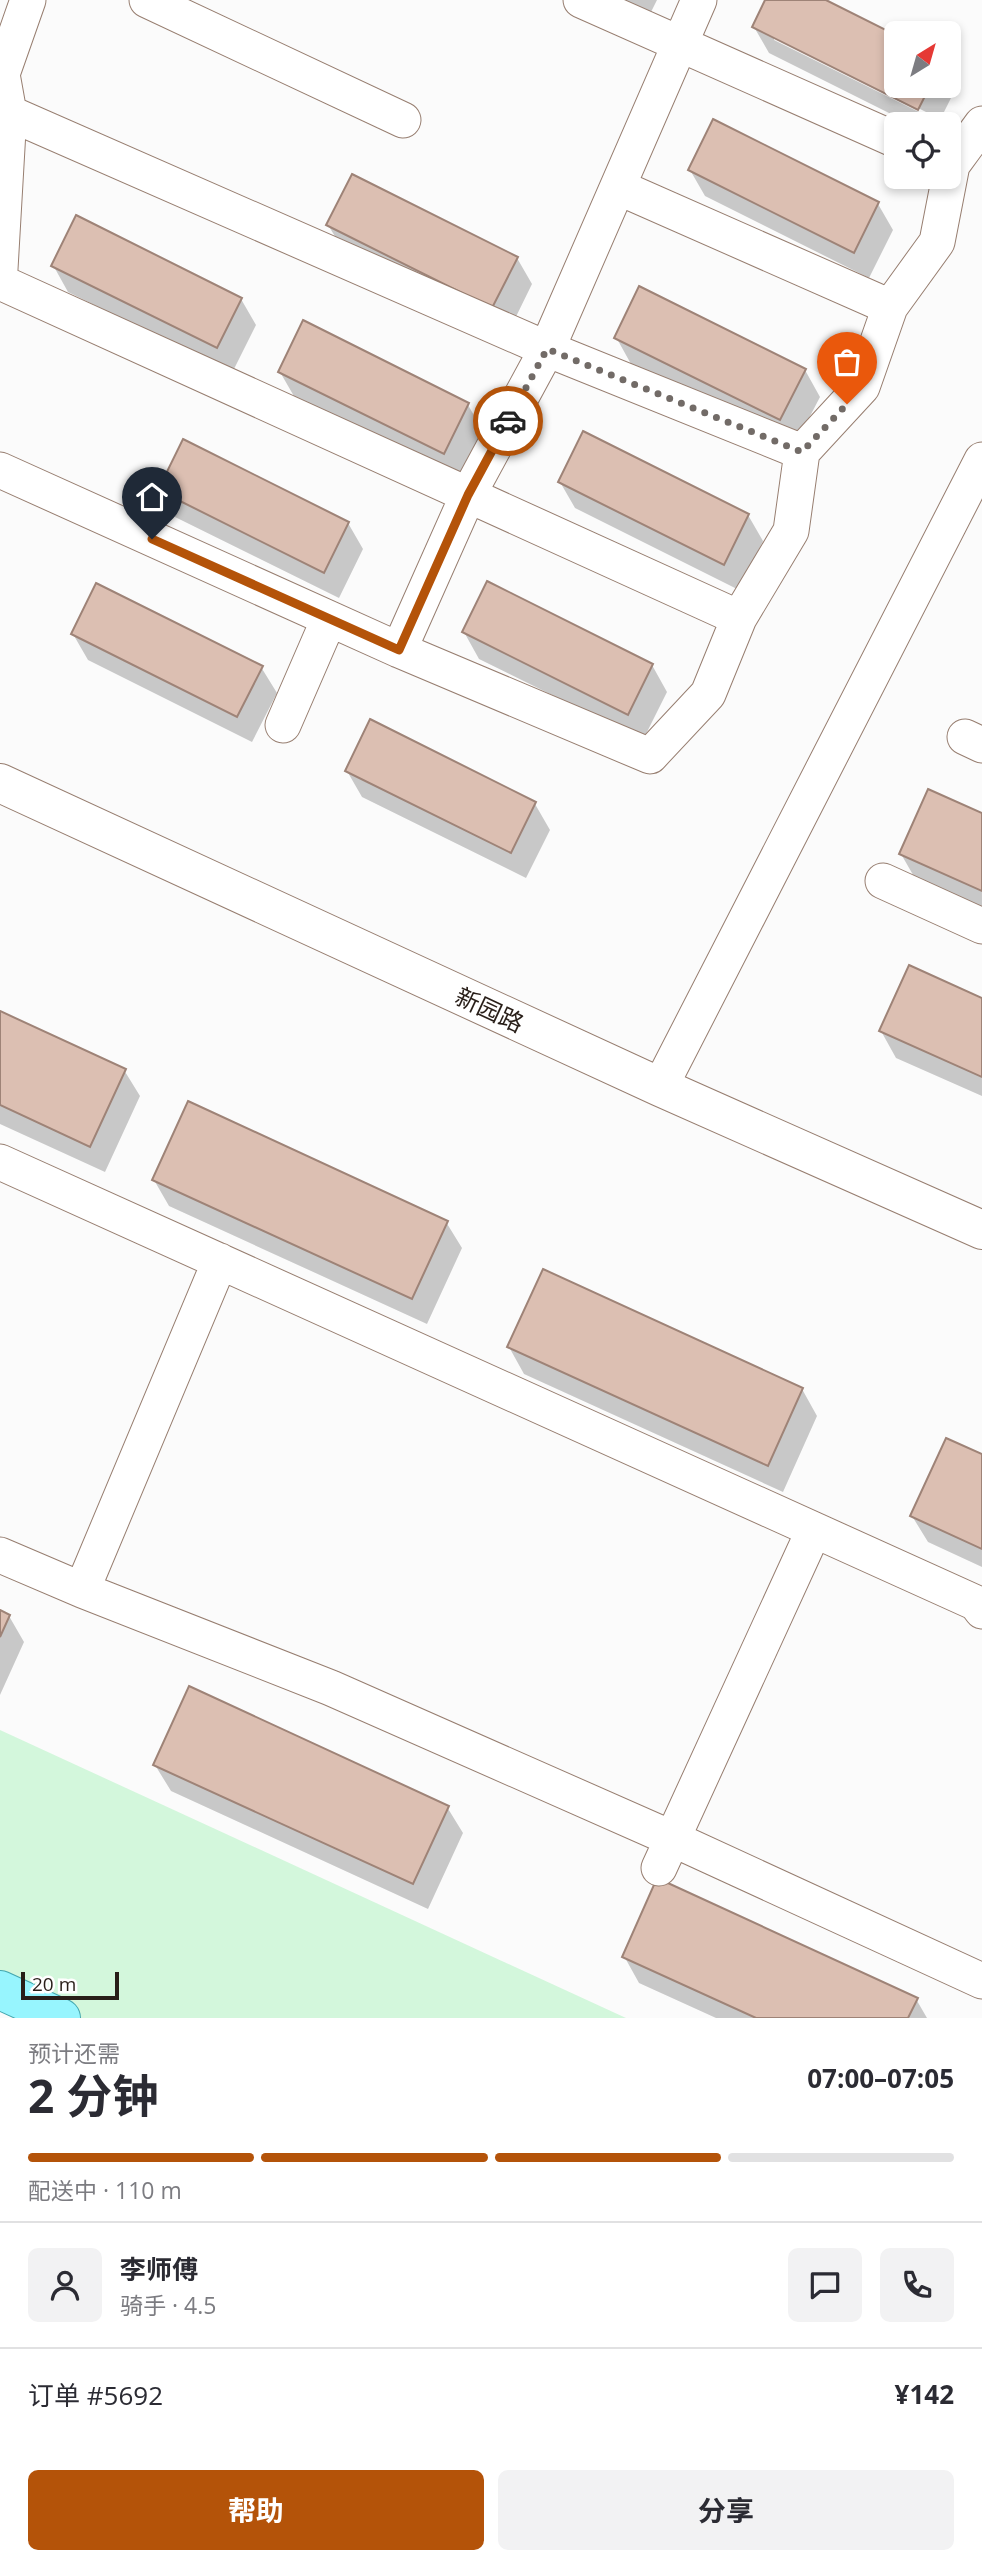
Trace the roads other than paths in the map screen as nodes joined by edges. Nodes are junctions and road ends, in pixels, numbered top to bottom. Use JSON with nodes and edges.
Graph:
{"nodes":[{"id":1,"x":28,"y":0,"type":"edge"},
{"id":2,"x":147,"y":0,"type":"edge"},
{"id":3,"x":581,"y":0,"type":"edge"},
{"id":4,"x":699,"y":0,"type":"edge"},
{"id":5,"x":679,"y":45,"type":"junction"},
{"id":6,"x":1,"y":74,"type":"edge"},
{"id":7,"x":9,"y":113,"type":"junction"},
{"id":8,"x":403,"y":120,"type":"dead end"},
{"id":9,"x":982,"y":124,"type":"edge"},
{"id":10,"x":884,"y":135,"type":"edge"},
{"id":11,"x":961,"y":150,"type":"edge"},
{"id":12,"x":618,"y":187,"type":"junction"},
{"id":13,"x":946,"y":189,"type":"edge"},
{"id":14,"x":3,"y":195,"type":"edge"},
{"id":15,"x":0,"y":269,"type":"edge"},
{"id":16,"x":0,"y":282,"type":"edge"},
{"id":17,"x":890,"y":307,"type":"junction"},
{"id":18,"x":547,"y":349,"type":"junction"},
{"id":19,"x":802,"y":452,"type":"junction"},
{"id":20,"x":982,"y":460,"type":"edge"},
{"id":21,"x":0,"y":470,"type":"edge"},
{"id":22,"x":468,"y":495,"type":"junction"},
{"id":23,"x":739,"y":618,"type":"junction"},
{"id":24,"x":330,"y":619,"type":"junction"},
{"id":25,"x":399,"y":650,"type":"junction"},
{"id":26,"x":283,"y":725,"type":"dead end"},
{"id":27,"x":0,"y":769,"type":"edge"},
{"id":28,"x":0,"y":783,"type":"edge"},
{"id":29,"x":883,"y":881,"type":"dead end"},
{"id":30,"x":982,"y":926,"type":"edge"},
{"id":31,"x":663,"y":1078,"type":"junction"},
{"id":32,"x":0,"y":1162,"type":"edge"},
{"id":33,"x":982,"y":1214,"type":"edge"},
{"id":34,"x":982,"y":1230,"type":"edge"},
{"id":35,"x":220,"y":1261,"type":"junction"},
{"id":36,"x":814,"y":1530,"type":"junction"},
{"id":37,"x":0,"y":1555,"type":"edge"},
{"id":38,"x":82,"y":1590,"type":"junction"},
{"id":39,"x":982,"y":1611,"type":"edge"},
{"id":40,"x":666,"y":1853,"type":"junction"},
{"id":41,"x":982,"y":1981,"type":"edge"},
{"id":42,"x":0,"y":1990,"type":"edge"},
{"id":43,"x":61,"y":2018,"type":"edge"}],
"edges":[{"from":1,"to":6,"type":"street"},
{"from":2,"to":8,"type":"street"},
{"from":3,"to":5,"type":"street"},
{"from":4,"to":5,"type":"street"},
{"from":5,"to":10,"type":"street"},
{"from":5,"to":12,"type":"street"},
{"from":6,"to":7,"type":"street"},
{"from":7,"to":14,"type":"street"},
{"from":7,"to":18,"type":"street"},
{"from":9,"to":11,"type":"street"},
{"from":12,"to":17,"type":"street"},
{"from":12,"to":18,"type":"street"},
{"from":13,"to":17,"type":"street"},
{"from":14,"to":15,"type":"street"},
{"from":16,"to":22,"type":"street"},
{"from":17,"to":19,"type":"street"},
{"from":18,"to":19,"type":"street"},
{"from":18,"to":22,"type":"street"},
{"from":19,"to":23,"type":"street"},
{"from":20,"to":31,"type":"street"},
{"from":21,"to":24,"type":"street"},
{"from":22,"to":23,"type":"street"},
{"from":22,"to":25,"type":"street"},
{"from":23,"to":25,"type":"street"},
{"from":24,"to":25,"type":"street"},
{"from":24,"to":26,"type":"street"},
{"from":27,"to":31,"type":"street","name":"新园路"},
{"from":28,"to":31,"type":"street","name":"新园路"},
{"from":29,"to":30,"type":"street"},
{"from":31,"to":33,"type":"street","name":"新园路"},
{"from":31,"to":34,"type":"street","name":"新园路"},
{"from":32,"to":35,"type":"street"},
{"from":35,"to":36,"type":"street"},
{"from":35,"to":38,"type":"street"},
{"from":36,"to":39,"type":"street"},
{"from":36,"to":40,"type":"street"},
{"from":37,"to":38,"type":"street"},
{"from":38,"to":40,"type":"street"},
{"from":40,"to":41,"type":"street"},
{"from":42,"to":43,"type":"main road"}]}
